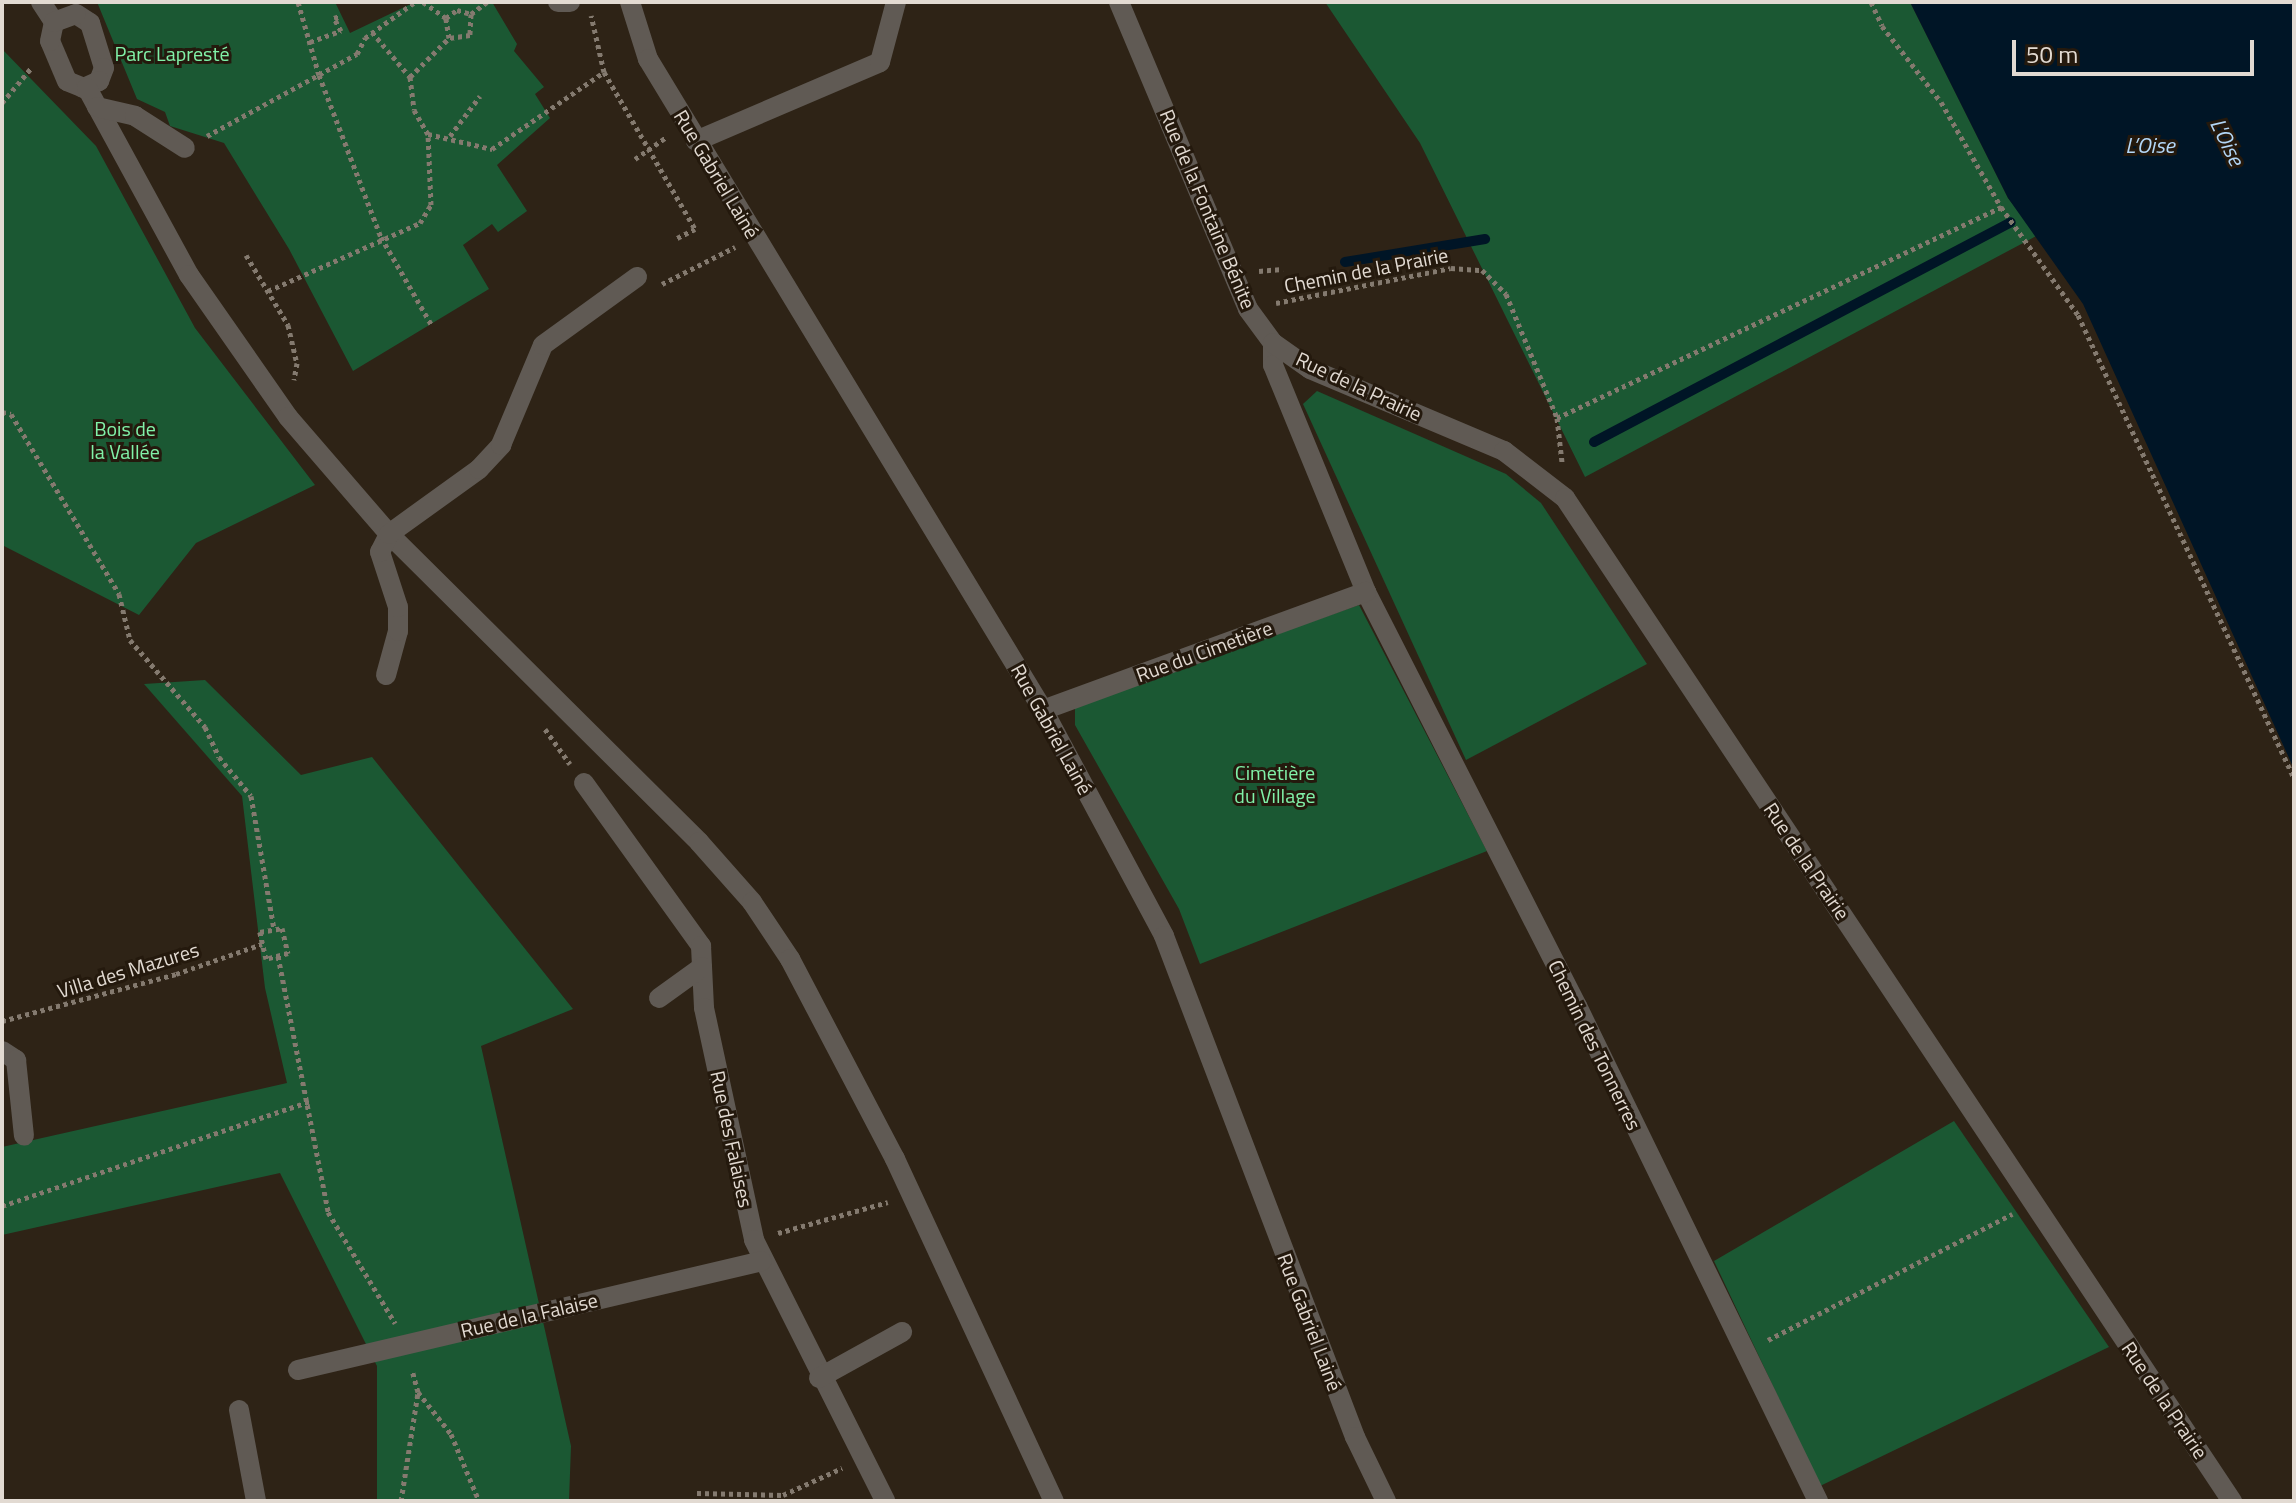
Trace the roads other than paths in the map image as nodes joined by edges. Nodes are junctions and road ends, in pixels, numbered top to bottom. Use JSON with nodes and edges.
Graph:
{"nodes":[{"id":1,"x":41,"y":2,"type":"edge"},
{"id":2,"x":558,"y":2,"type":"edge"},
{"id":3,"x":570,"y":2,"type":"edge"},
{"id":4,"x":630,"y":2,"type":"edge"},
{"id":5,"x":896,"y":2,"type":"edge"},
{"id":6,"x":1119,"y":2,"type":"edge"},
{"id":7,"x":77,"y":8,"type":"edge"},
{"id":8,"x":52,"y":32,"type":"junction"},
{"id":9,"x":87,"y":88,"type":"junction"},
{"id":10,"x":97,"y":107,"type":"junction"},
{"id":11,"x":696,"y":141,"type":"junction"},
{"id":12,"x":185,"y":148,"type":"dead end"},
{"id":13,"x":637,"y":277,"type":"road end"},
{"id":14,"x":1273,"y":343,"type":"junction"},
{"id":15,"x":389,"y":534,"type":"junction"},
{"id":16,"x":1366,"y":592,"type":"junction"},
{"id":17,"x":386,"y":675,"type":"dead end"},
{"id":18,"x":1043,"y":710,"type":"junction"},
{"id":19,"x":1075,"y":716,"type":"dead end"},
{"id":20,"x":584,"y":783,"type":"dead end"},
{"id":21,"x":702,"y":967,"type":"junction"},
{"id":22,"x":659,"y":998,"type":"dead end"},
{"id":23,"x":2,"y":1051,"type":"edge"},
{"id":24,"x":24,"y":1136,"type":"dead end"},
{"id":25,"x":761,"y":1261,"type":"junction"},
{"id":26,"x":902,"y":1332,"type":"dead end"},
{"id":27,"x":298,"y":1370,"type":"dead end"},
{"id":28,"x":819,"y":1378,"type":"junction"},
{"id":29,"x":239,"y":1410,"type":"dead end"},
{"id":30,"x":256,"y":1501,"type":"edge"},
{"id":31,"x":885,"y":1501,"type":"edge"},
{"id":32,"x":1054,"y":1501,"type":"edge"},
{"id":33,"x":1386,"y":1501,"type":"edge"},
{"id":34,"x":1818,"y":1501,"type":"edge"},
{"id":35,"x":2232,"y":1501,"type":"edge"}],
"edges":[{"from":1,"to":8,"type":"street"},
{"from":2,"to":3,"type":"street"},
{"from":4,"to":11,"type":"street","name":"Rue Gabriel Lainé"},
{"from":5,"to":11,"type":"street"},
{"from":6,"to":14,"type":"street","name":"Rue de la Fontaine Bénite"},
{"from":7,"to":8,"type":"street"},
{"from":7,"to":9,"type":"street"},
{"from":8,"to":9,"type":"street"},
{"from":9,"to":10,"type":"street"},
{"from":10,"to":12,"type":"street"},
{"from":10,"to":15,"type":"street"},
{"from":11,"to":18,"type":"street","name":"Rue Gabriel Lainé"},
{"from":13,"to":15,"type":"street"},
{"from":14,"to":16,"type":"street","name":"Rue de la Fontaine Bénite"},
{"from":14,"to":35,"type":"street","name":"Rue de la Prairie"},
{"from":15,"to":17,"type":"street"},
{"from":15,"to":32,"type":"street"},
{"from":16,"to":18,"type":"street","name":"Rue du Cimetière"},
{"from":16,"to":34,"type":"street","name":"Chemin des Tonnerres"},
{"from":18,"to":19,"type":"street"},
{"from":18,"to":33,"type":"street","name":"Rue Gabriel Lainé"},
{"from":20,"to":21,"type":"street","name":"Rue des Falaises"},
{"from":21,"to":22,"type":"street"},
{"from":21,"to":25,"type":"street","name":"Rue des Falaises"},
{"from":23,"to":24,"type":"street"},
{"from":25,"to":27,"type":"street","name":"Rue de la Falaise"},
{"from":25,"to":28,"type":"street","name":"Rue des Falaises"},
{"from":26,"to":28,"type":"street"},
{"from":28,"to":31,"type":"street","name":"Rue des Falaises"},
{"from":29,"to":30,"type":"street"}]}
